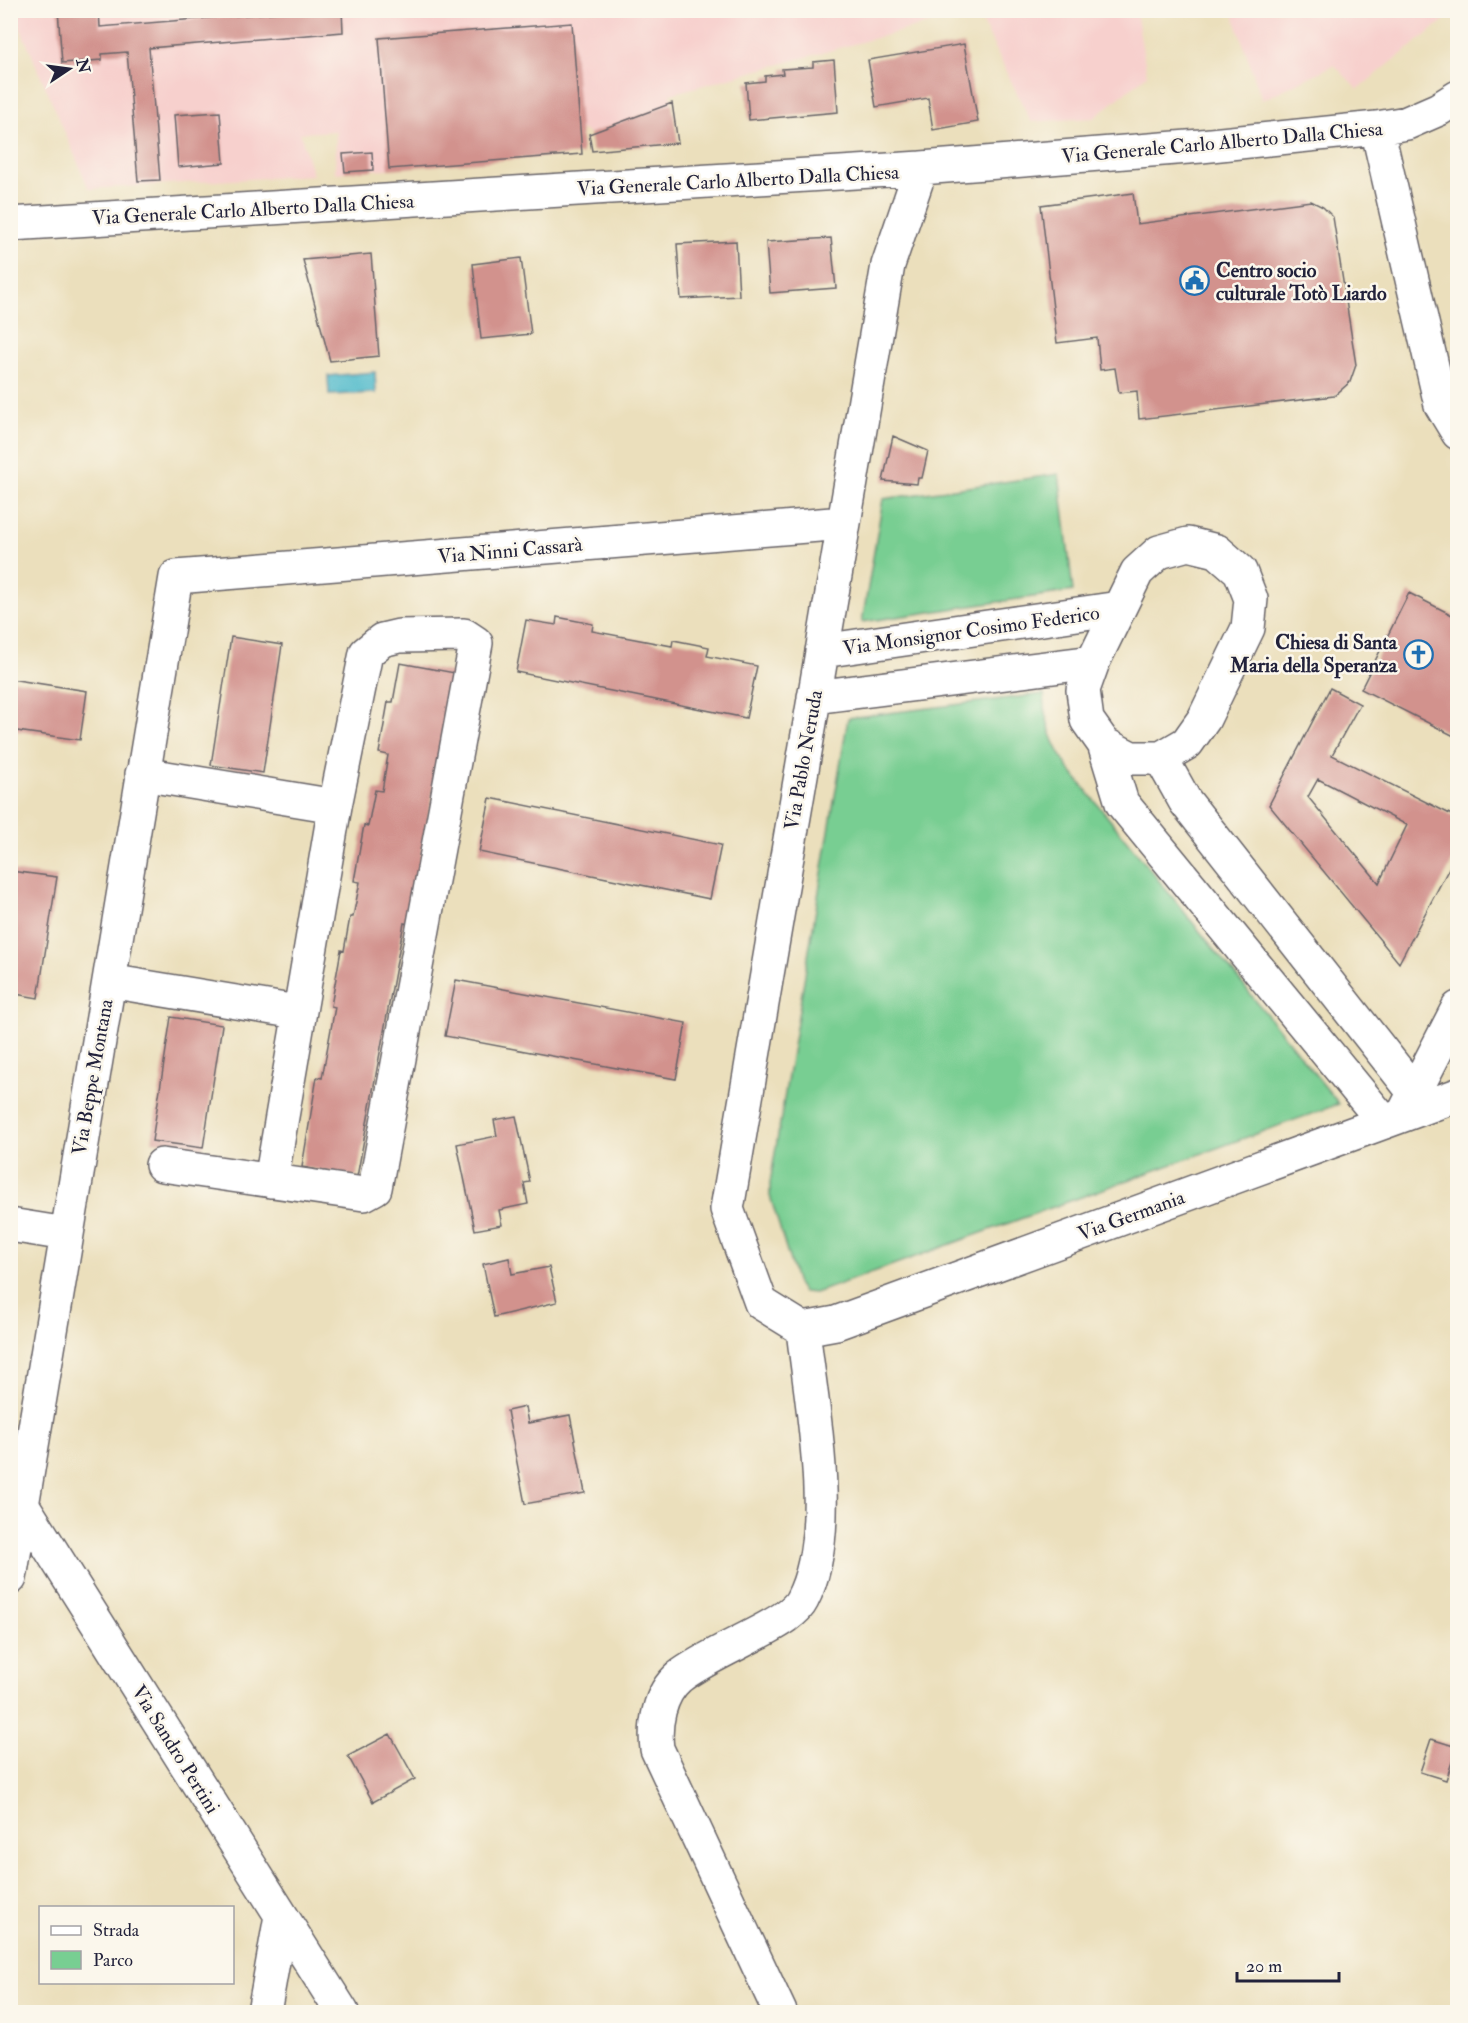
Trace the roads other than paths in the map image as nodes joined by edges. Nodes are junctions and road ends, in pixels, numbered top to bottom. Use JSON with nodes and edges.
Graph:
{"nodes":[{"id":1,"x":1458,"y":96,"type":"edge"},
{"id":2,"x":1377,"y":128,"type":"junction"},
{"id":3,"x":921,"y":168,"type":"junction"},
{"id":4,"x":10,"y":224,"type":"edge"},
{"id":5,"x":1449,"y":404,"type":"edge"},
{"id":6,"x":1458,"y":433,"type":"edge"},
{"id":7,"x":844,"y":522,"type":"junction"},
{"id":8,"x":176,"y":577,"type":"joint"},
{"id":9,"x":1119,"y":608,"type":"junction"},
{"id":10,"x":822,"y":651,"type":"junction"},
{"id":11,"x":1093,"y":662,"type":"junction"},
{"id":12,"x":814,"y":697,"type":"junction"},
{"id":13,"x":1104,"y":744,"type":"junction"},
{"id":14,"x":1161,"y":758,"type":"junction"},
{"id":15,"x":142,"y":774,"type":"junction"},
{"id":16,"x":334,"y":806,"type":"junction"},
{"id":17,"x":109,"y":981,"type":"junction"},
{"id":18,"x":1458,"y":1008,"type":"edge"},
{"id":19,"x":297,"y":1012,"type":"junction"},
{"id":20,"x":1458,"y":1095,"type":"edge"},
{"id":21,"x":1400,"y":1110,"type":"junction"},
{"id":22,"x":162,"y":1165,"type":"dead end"},
{"id":23,"x":271,"y":1181,"type":"junction"},
{"id":24,"x":10,"y":1225,"type":"edge"},
{"id":25,"x":66,"y":1233,"type":"junction"},
{"id":26,"x":803,"y":1329,"type":"junction"},
{"id":27,"x":16,"y":1495,"type":"edge"},
{"id":28,"x":10,"y":1578,"type":"edge"},
{"id":29,"x":281,"y":1916,"type":"junction"},
{"id":30,"x":264,"y":2013,"type":"edge"},
{"id":31,"x":342,"y":2013,"type":"edge"},
{"id":32,"x":780,"y":2013,"type":"edge"}],
"edges":[{"from":1,"to":2,"type":"street","name":"Via Generale Carlo Alberto Dalla Chiesa"},
{"from":2,"to":3,"type":"street","name":"Via Generale Carlo Alberto Dalla Chiesa"},
{"from":2,"to":5,"type":"street"},
{"from":3,"to":4,"type":"street","name":"Via Generale Carlo Alberto Dalla Chiesa"},
{"from":3,"to":7,"type":"street","name":"Via Pablo Neruda"},
{"from":5,"to":6,"type":"street"},
{"from":7,"to":8,"type":"street","name":"Via Ninni Cassarà"},
{"from":7,"to":10,"type":"street","name":"Via Pablo Neruda"},
{"from":8,"to":15,"type":"street","name":"Via Beppe Montana"},
{"from":9,"to":10,"type":"street","name":"Via Monsignor Cosimo Federico"},
{"from":9,"to":11,"type":"street"},
{"from":9,"to":14,"type":"street"},
{"from":10,"to":12,"type":"street","name":"Via Pablo Neruda"},
{"from":11,"to":12,"type":"street"},
{"from":11,"to":13,"type":"street"},
{"from":12,"to":26,"type":"street","name":"Via Pablo Neruda"},
{"from":13,"to":14,"type":"street"},
{"from":13,"to":21,"type":"street"},
{"from":14,"to":21,"type":"street"},
{"from":15,"to":16,"type":"street"},
{"from":15,"to":17,"type":"street","name":"Via Beppe Montana"},
{"from":16,"to":19,"type":"street"},
{"from":16,"to":23,"type":"street"},
{"from":17,"to":19,"type":"street"},
{"from":17,"to":25,"type":"street","name":"Via Beppe Montana"},
{"from":18,"to":21,"type":"street"},
{"from":19,"to":23,"type":"street"},
{"from":20,"to":21,"type":"street","name":"Via Germania"},
{"from":21,"to":26,"type":"street","name":"Via Germania"},
{"from":22,"to":23,"type":"street"},
{"from":24,"to":25,"type":"street"},
{"from":25,"to":27,"type":"street","name":"Via Beppe Montana"},
{"from":26,"to":32,"type":"street"},
{"from":27,"to":28,"type":"street","name":"Via Beppe Montana"},
{"from":27,"to":29,"type":"street","name":"Via Sandro Pertini"},
{"from":29,"to":30,"type":"street"},
{"from":29,"to":31,"type":"street","name":"Via Sandro Pertini"}]}
